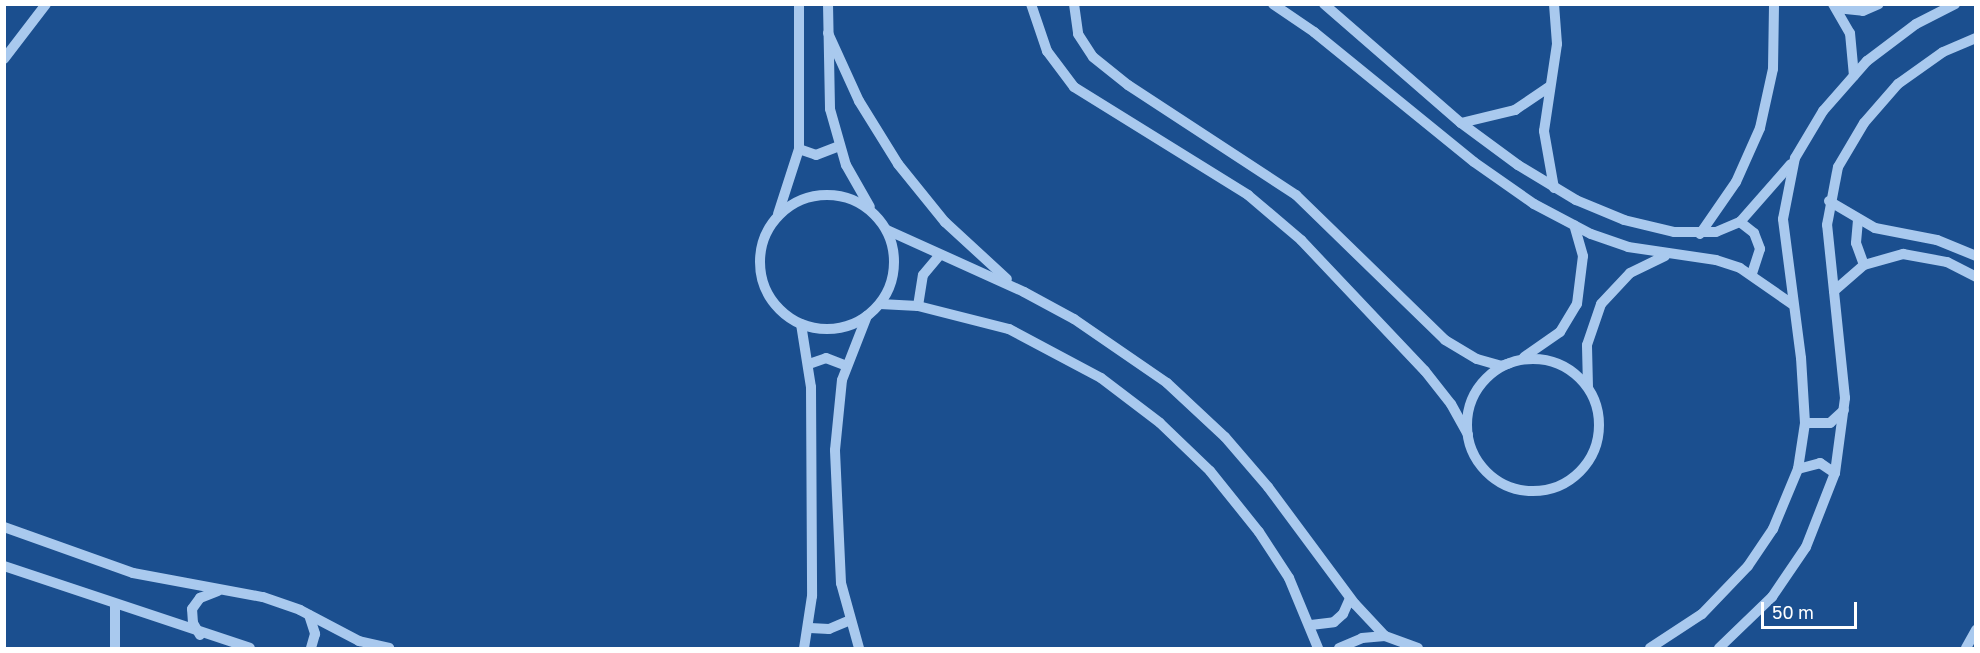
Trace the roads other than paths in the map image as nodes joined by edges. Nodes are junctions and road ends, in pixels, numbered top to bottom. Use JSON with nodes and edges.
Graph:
{"nodes":[{"id":1,"x":46,"y":4,"type":"edge"},
{"id":2,"x":800,"y":4,"type":"edge"},
{"id":3,"x":1031,"y":4,"type":"edge"},
{"id":4,"x":1074,"y":4,"type":"edge"},
{"id":5,"x":1273,"y":4,"type":"edge"},
{"id":6,"x":1324,"y":4,"type":"edge"},
{"id":7,"x":1554,"y":4,"type":"edge"},
{"id":8,"x":1774,"y":4,"type":"edge"},
{"id":9,"x":1879,"y":4,"type":"edge"},
{"id":10,"x":1955,"y":4,"type":"edge"},
{"id":11,"x":830,"y":6,"type":"edge"},
{"id":12,"x":1834,"y":6,"type":"edge"},
{"id":13,"x":828,"y":33,"type":"junction"},
{"id":14,"x":1976,"y":38,"type":"edge"},
{"id":15,"x":4,"y":59,"type":"edge"},
{"id":16,"x":1854,"y":76,"type":"junction"},
{"id":17,"x":1549,"y":87,"type":"junction"},
{"id":18,"x":1461,"y":123,"type":"junction"},
{"id":19,"x":839,"y":146,"type":"junction"},
{"id":20,"x":799,"y":148,"type":"junction"},
{"id":21,"x":1795,"y":158,"type":"junction"},
{"id":22,"x":1554,"y":188,"type":"junction"},
{"id":23,"x":1829,"y":201,"type":"junction"},
{"id":24,"x":871,"y":210,"type":"junction"},
{"id":25,"x":778,"y":215,"type":"junction"},
{"id":26,"x":1858,"y":220,"type":"junction"},
{"id":27,"x":1740,"y":222,"type":"junction"},
{"id":28,"x":1574,"y":225,"type":"junction"},
{"id":29,"x":887,"y":230,"type":"junction"},
{"id":30,"x":1700,"y":234,"type":"junction"},
{"id":31,"x":1668,"y":254,"type":"junction"},
{"id":32,"x":940,"y":255,"type":"junction"},
{"id":33,"x":1976,"y":256,"type":"edge"},
{"id":34,"x":1864,"y":265,"type":"junction"},
{"id":35,"x":1752,"y":273,"type":"junction"},
{"id":36,"x":1976,"y":277,"type":"edge"},
{"id":37,"x":1834,"y":291,"type":"junction"},
{"id":38,"x":1024,"y":292,"type":"junction"},
{"id":39,"x":880,"y":304,"type":"junction"},
{"id":40,"x":1792,"y":304,"type":"junction"},
{"id":41,"x":918,"y":306,"type":"junction"},
{"id":42,"x":867,"y":316,"type":"junction"},
{"id":43,"x":801,"y":324,"type":"junction"},
{"id":44,"x":1515,"y":361,"type":"junction"},
{"id":45,"x":809,"y":364,"type":"junction"},
{"id":46,"x":847,"y":366,"type":"junction"},
{"id":47,"x":1588,"y":387,"type":"junction"},
{"id":48,"x":1844,"y":410,"type":"junction"},
{"id":49,"x":1804,"y":423,"type":"junction"},
{"id":50,"x":1468,"y":435,"type":"junction"},
{"id":51,"x":1798,"y":469,"type":"junction"},
{"id":52,"x":1835,"y":473,"type":"junction"},
{"id":53,"x":4,"y":527,"type":"edge"},
{"id":54,"x":4,"y":566,"type":"edge"},
{"id":55,"x":221,"y":590,"type":"junction"},
{"id":56,"x":1350,"y":598,"type":"junction"},
{"id":57,"x":115,"y":606,"type":"junction"},
{"id":58,"x":309,"y":615,"type":"junction"},
{"id":59,"x":848,"y":621,"type":"junction"},
{"id":60,"x":1311,"y":625,"type":"junction"},
{"id":61,"x":810,"y":628,"type":"junction"},
{"id":62,"x":1976,"y":630,"type":"edge"},
{"id":63,"x":200,"y":635,"type":"junction"},
{"id":64,"x":1385,"y":636,"type":"junction"},
{"id":65,"x":115,"y":648,"type":"edge"},
{"id":66,"x":250,"y":648,"type":"edge"},
{"id":67,"x":311,"y":648,"type":"edge"},
{"id":68,"x":389,"y":648,"type":"edge"},
{"id":69,"x":804,"y":648,"type":"edge"},
{"id":70,"x":859,"y":648,"type":"edge"},
{"id":71,"x":1318,"y":648,"type":"edge"},
{"id":72,"x":1339,"y":648,"type":"edge"},
{"id":73,"x":1418,"y":648,"type":"edge"},
{"id":74,"x":1650,"y":648,"type":"edge"},
{"id":75,"x":1719,"y":648,"type":"edge"},
{"id":76,"x":1966,"y":648,"type":"edge"}],
"edges":[{"from":1,"to":15,"type":"street"},
{"from":2,"to":20,"type":"street"},
{"from":3,"to":50,"type":"street"},
{"from":4,"to":44,"type":"street"},
{"from":5,"to":28,"type":"street"},
{"from":6,"to":18,"type":"street"},
{"from":7,"to":17,"type":"street"},
{"from":8,"to":30,"type":"street"},
{"from":9,"to":12,"type":"street"},
{"from":10,"to":16,"type":"street"},
{"from":11,"to":13,"type":"street"},
{"from":12,"to":16,"type":"street"},
{"from":13,"to":19,"type":"street"},
{"from":13,"to":38,"type":"street"},
{"from":14,"to":23,"type":"street"},
{"from":16,"to":21,"type":"street"},
{"from":17,"to":18,"type":"street"},
{"from":17,"to":22,"type":"street"},
{"from":18,"to":22,"type":"street"},
{"from":19,"to":20,"type":"street"},
{"from":19,"to":24,"type":"street"},
{"from":20,"to":25,"type":"street"},
{"from":21,"to":27,"type":"street"},
{"from":21,"to":40,"type":"street"},
{"from":22,"to":30,"type":"street"},
{"from":23,"to":26,"type":"street"},
{"from":23,"to":37,"type":"street"},
{"from":24,"to":25,"type":"street"},
{"from":24,"to":29,"type":"street"},
{"from":25,"to":43,"type":"street"},
{"from":26,"to":33,"type":"street"},
{"from":26,"to":34,"type":"street"},
{"from":27,"to":30,"type":"street"},
{"from":27,"to":35,"type":"street"},
{"from":28,"to":31,"type":"street"},
{"from":28,"to":44,"type":"street"},
{"from":29,"to":32,"type":"street"},
{"from":29,"to":39,"type":"street"},
{"from":31,"to":35,"type":"street"},
{"from":31,"to":47,"type":"street"},
{"from":32,"to":38,"type":"street"},
{"from":32,"to":41,"type":"street"},
{"from":34,"to":36,"type":"street"},
{"from":34,"to":37,"type":"street"},
{"from":35,"to":40,"type":"street"},
{"from":37,"to":48,"type":"street"},
{"from":38,"to":56,"type":"street"},
{"from":39,"to":41,"type":"street"},
{"from":39,"to":42,"type":"street"},
{"from":40,"to":49,"type":"street"},
{"from":41,"to":60,"type":"street"},
{"from":42,"to":43,"type":"street"},
{"from":42,"to":46,"type":"street"},
{"from":43,"to":45,"type":"street"},
{"from":44,"to":47,"type":"street"},
{"from":44,"to":50,"type":"street"},
{"from":45,"to":46,"type":"street"},
{"from":45,"to":61,"type":"street"},
{"from":46,"to":59,"type":"street"},
{"from":47,"to":50,"type":"street"},
{"from":48,"to":49,"type":"street"},
{"from":48,"to":52,"type":"street"},
{"from":49,"to":51,"type":"street"},
{"from":51,"to":52,"type":"street"},
{"from":51,"to":74,"type":"street"},
{"from":52,"to":75,"type":"street"},
{"from":53,"to":55,"type":"street"},
{"from":54,"to":57,"type":"street"},
{"from":55,"to":58,"type":"street"},
{"from":55,"to":63,"type":"street"},
{"from":56,"to":60,"type":"street"},
{"from":56,"to":64,"type":"street"},
{"from":57,"to":63,"type":"street"},
{"from":57,"to":65,"type":"street"},
{"from":58,"to":67,"type":"street"},
{"from":58,"to":68,"type":"street"},
{"from":59,"to":61,"type":"street"},
{"from":59,"to":70,"type":"street"},
{"from":60,"to":71,"type":"street"},
{"from":61,"to":69,"type":"street"},
{"from":62,"to":76,"type":"street"},
{"from":63,"to":66,"type":"street"},
{"from":64,"to":72,"type":"street"},
{"from":64,"to":73,"type":"street"}]}
